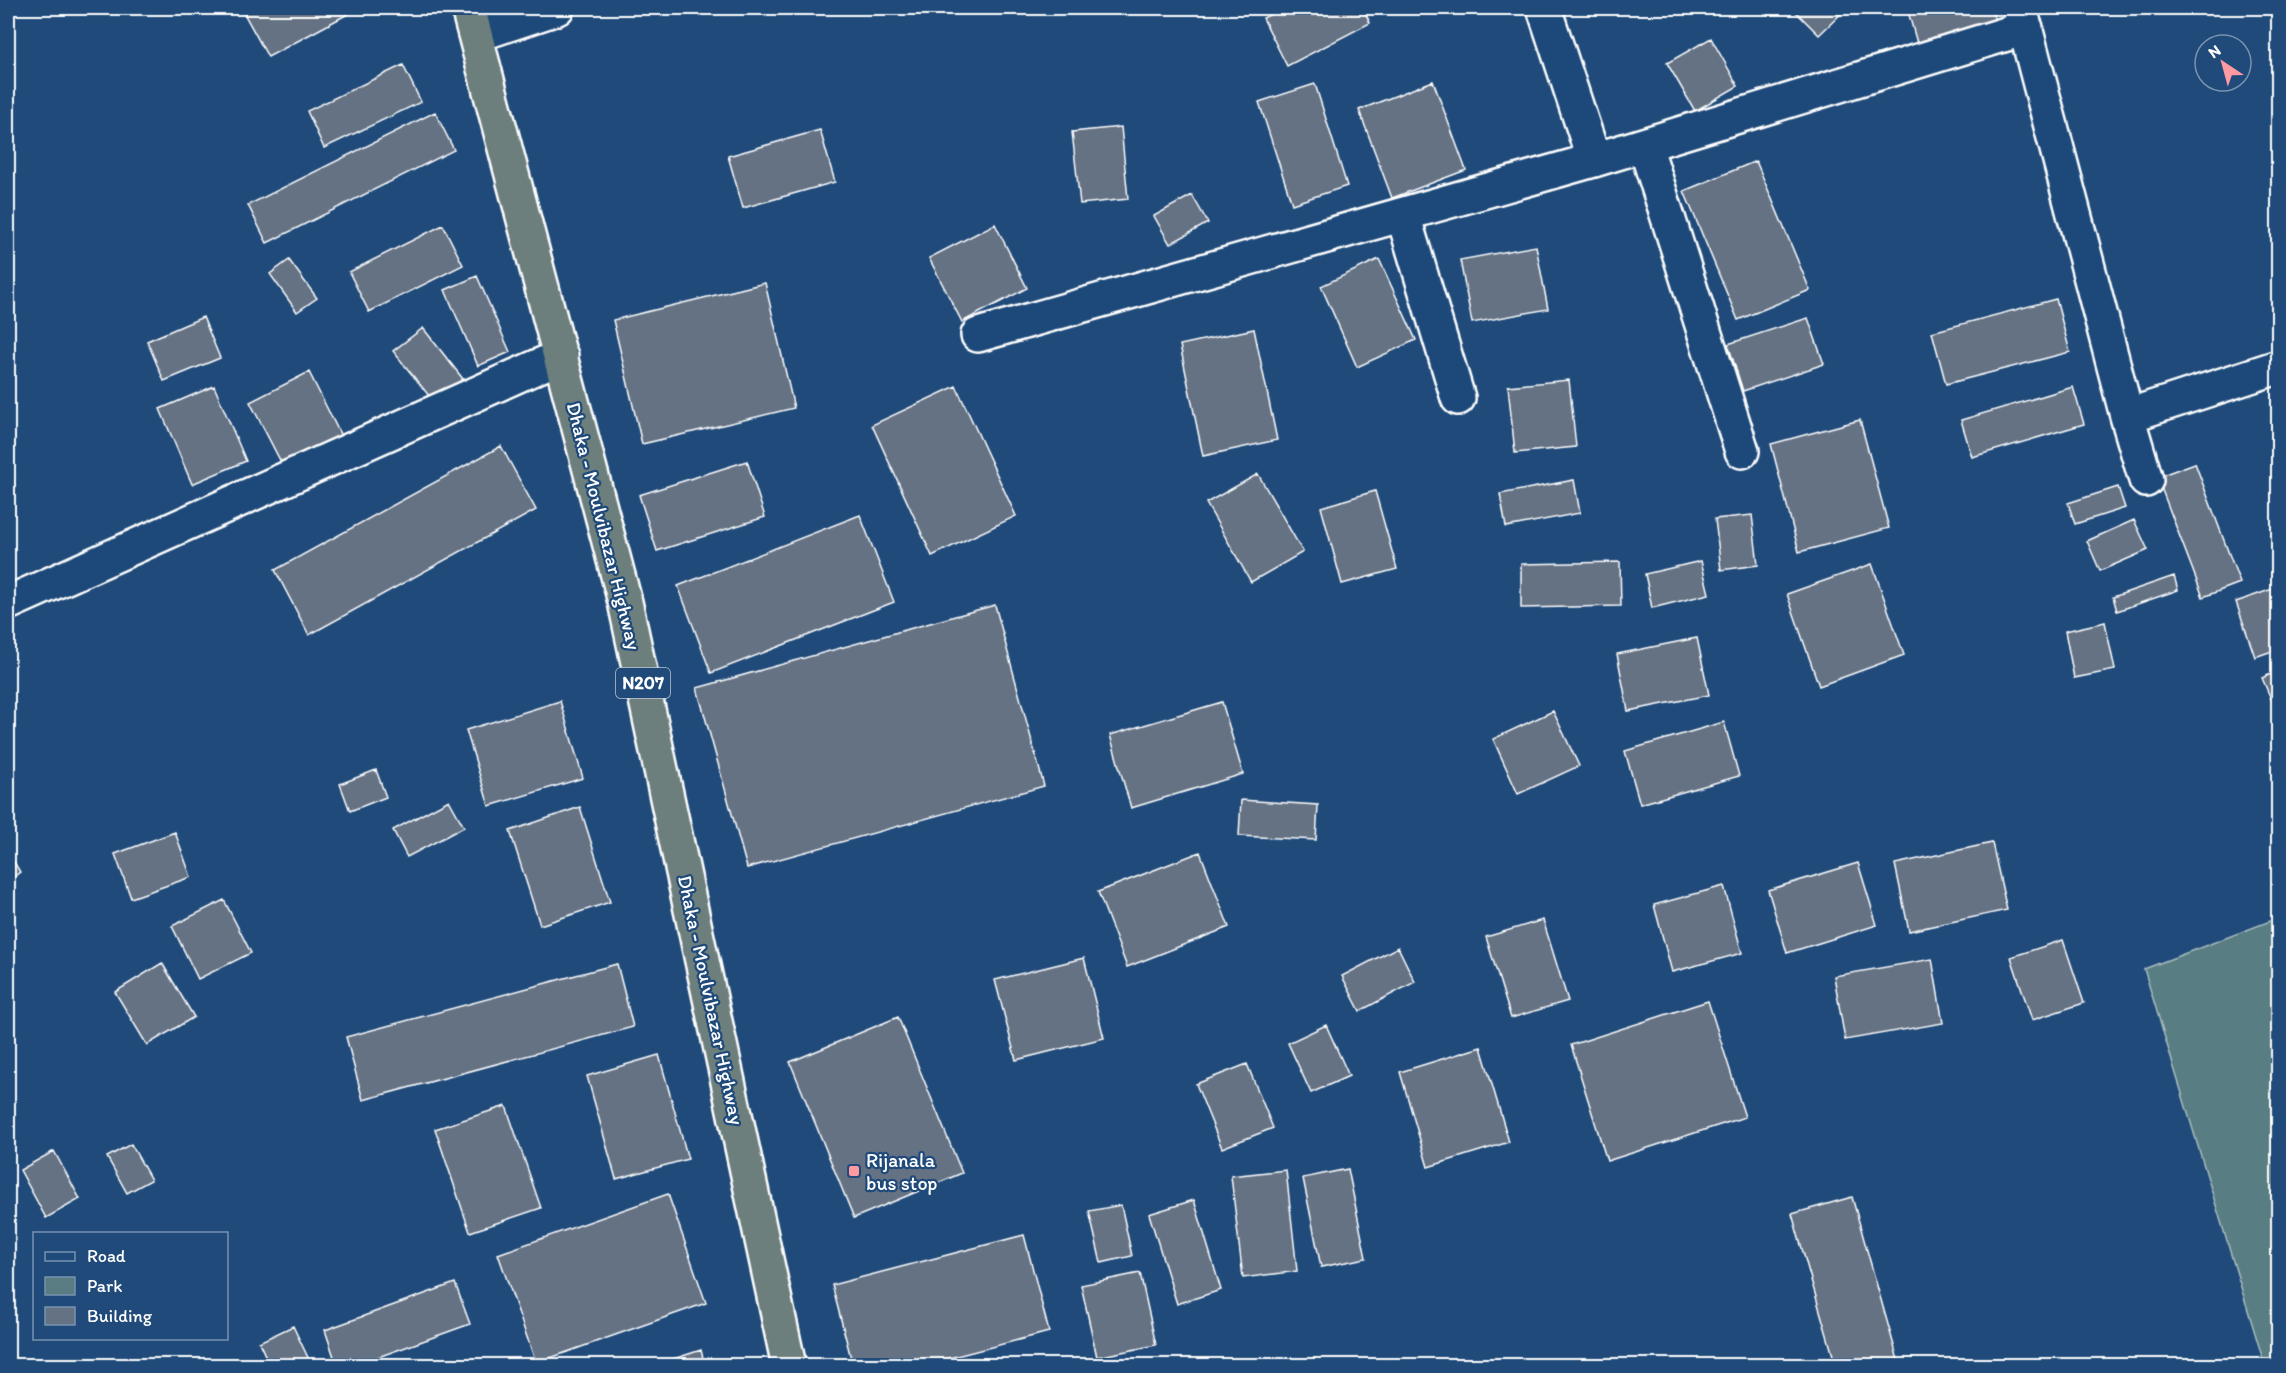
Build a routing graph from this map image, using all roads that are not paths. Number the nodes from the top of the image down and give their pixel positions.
1 (557, 8) edge
2 (1544, 8) edge
3 (2023, 18) edge
4 (472, 21) edge
5 (1645, 145) junction
6 (1594, 160) junction
7 (1403, 215) junction
8 (978, 335) dead end
9 (561, 356) junction
10 (2278, 367) edge
11 (1458, 398) dead end
12 (2127, 416) junction
13 (1742, 451) dead end
14 (2146, 480) dead end
15 (8, 603) edge
16 (789, 1365) edge

1 - 4 street
2 - 6 street
3 - 5 street
3 - 12 street
4 - 9 highway, Dhaka - Moulvibazar Highway / N207
5 - 6 street
5 - 13 street
6 - 7 street
7 - 8 street
7 - 11 street
9 - 15 street
9 - 16 highway, Dhaka - Moulvibazar Highway / N207
10 - 12 street
12 - 14 street

